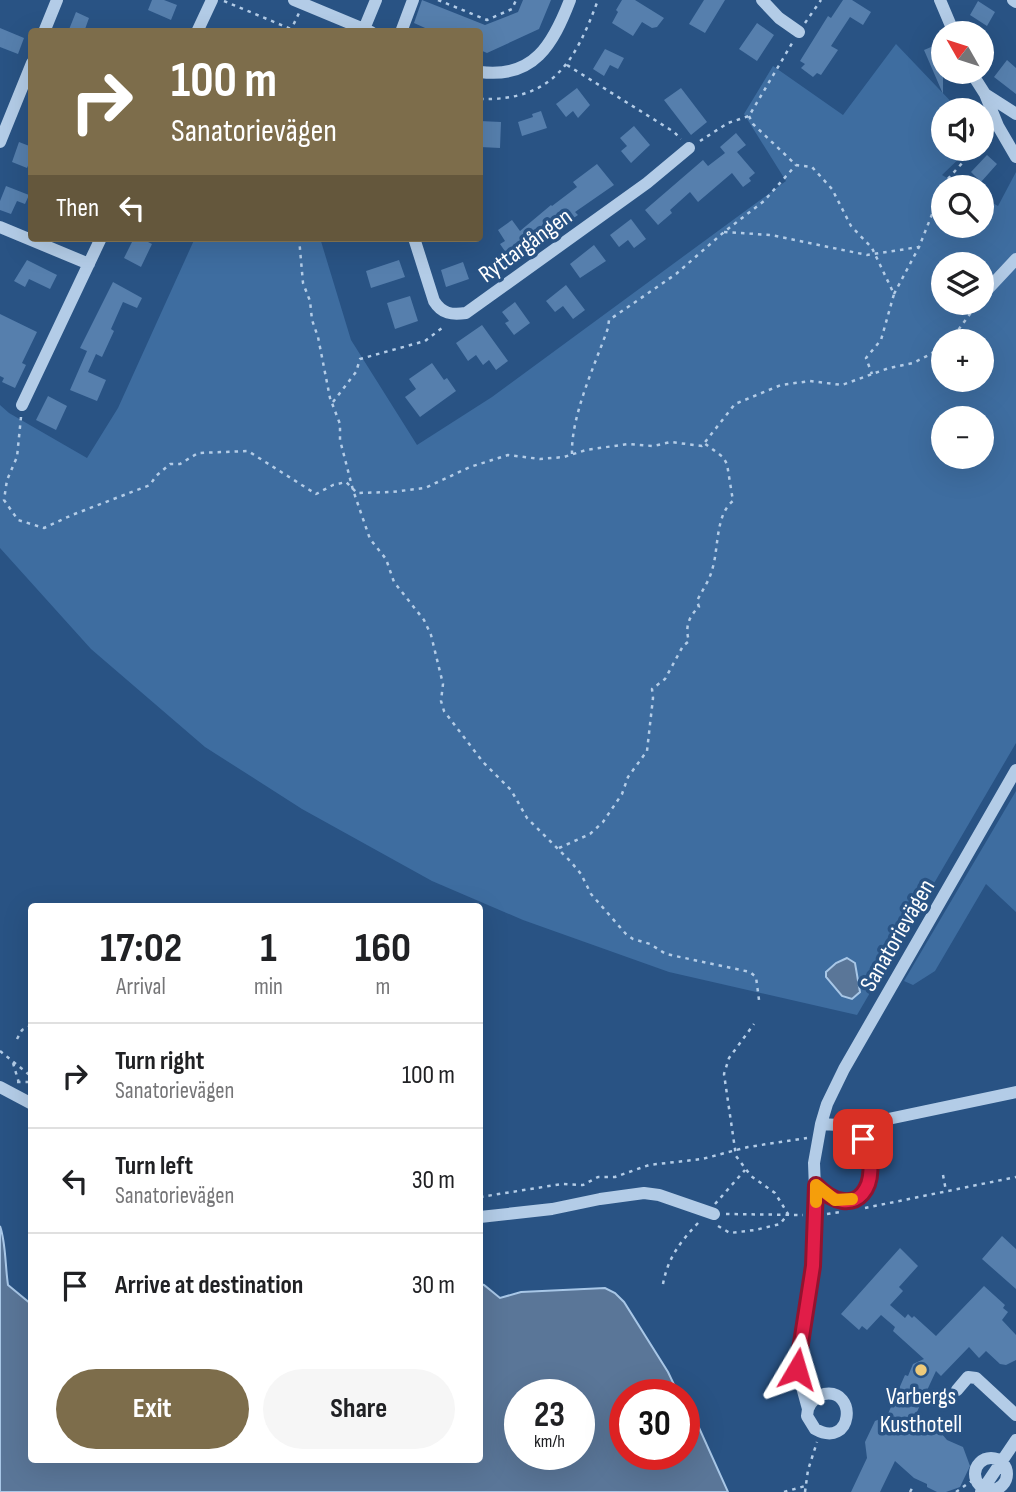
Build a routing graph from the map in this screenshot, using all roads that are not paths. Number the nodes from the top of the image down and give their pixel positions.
1 (57, 0) edge
2 (212, 0) edge
3 (376, 0) edge
4 (413, 0) edge
5 (570, 0) edge
6 (762, 0) edge
7 (940, 0) edge
8 (298, 2) edge
9 (949, 21) edge
10 (46, 28) edge
11 (199, 28) edge
12 (363, 28) edge
13 (369, 28) edge
14 (402, 28) edge
15 (799, 32) road end
16 (483, 72) edge
17 (28, 73) edge
18 (979, 84) edge
19 (985, 94) junction
20 (1016, 114) edge
21 (0, 142) edge
22 (689, 148) road end
23 (1016, 158) edge
24 (0, 227) edge
25 (28, 239) edge
26 (36, 242) edge
27 (99, 242) edge
28 (415, 242) edge
29 (1016, 259) edge
30 (89, 264) junction
31 (994, 283) edge
32 (22, 405) road end
33 (1016, 770) edge
34 (0, 1087) edge
35 (1016, 1092) edge
36 (28, 1102) edge
37 (855, 1126) junction
38 (819, 1131) junction
39 (816, 1185) junction
40 (711, 1213) road end
41 (483, 1217) edge
42 (957, 1390) dead end
43 (808, 1409) junction
44 (1016, 1415) edge
45 (1016, 1440) edge
46 (980, 1486) edge

1 - 10 street
2 - 11 street
3 - 13 street
4 - 14 street
5 - 16 street
6 - 15 street
7 - 9 street
8 - 12 street
17 - 21 street
18 - 19 street
19 - 20 street
19 - 23 street
22 - 28 street, Ryttargången
24 - 25 street
26 - 30 street
27 - 30 street
29 - 31 street
30 - 32 street
33 - 38 street, Sanatorievägen
34 - 36 street
35 - 37 street
37 - 38 street
37 - 39 street
38 - 39 street, Sanatorievägen
39 - 43 street, Sanatorievägen
40 - 41 street
42 - 44 street
43 - 43 street
45 - 46 street

